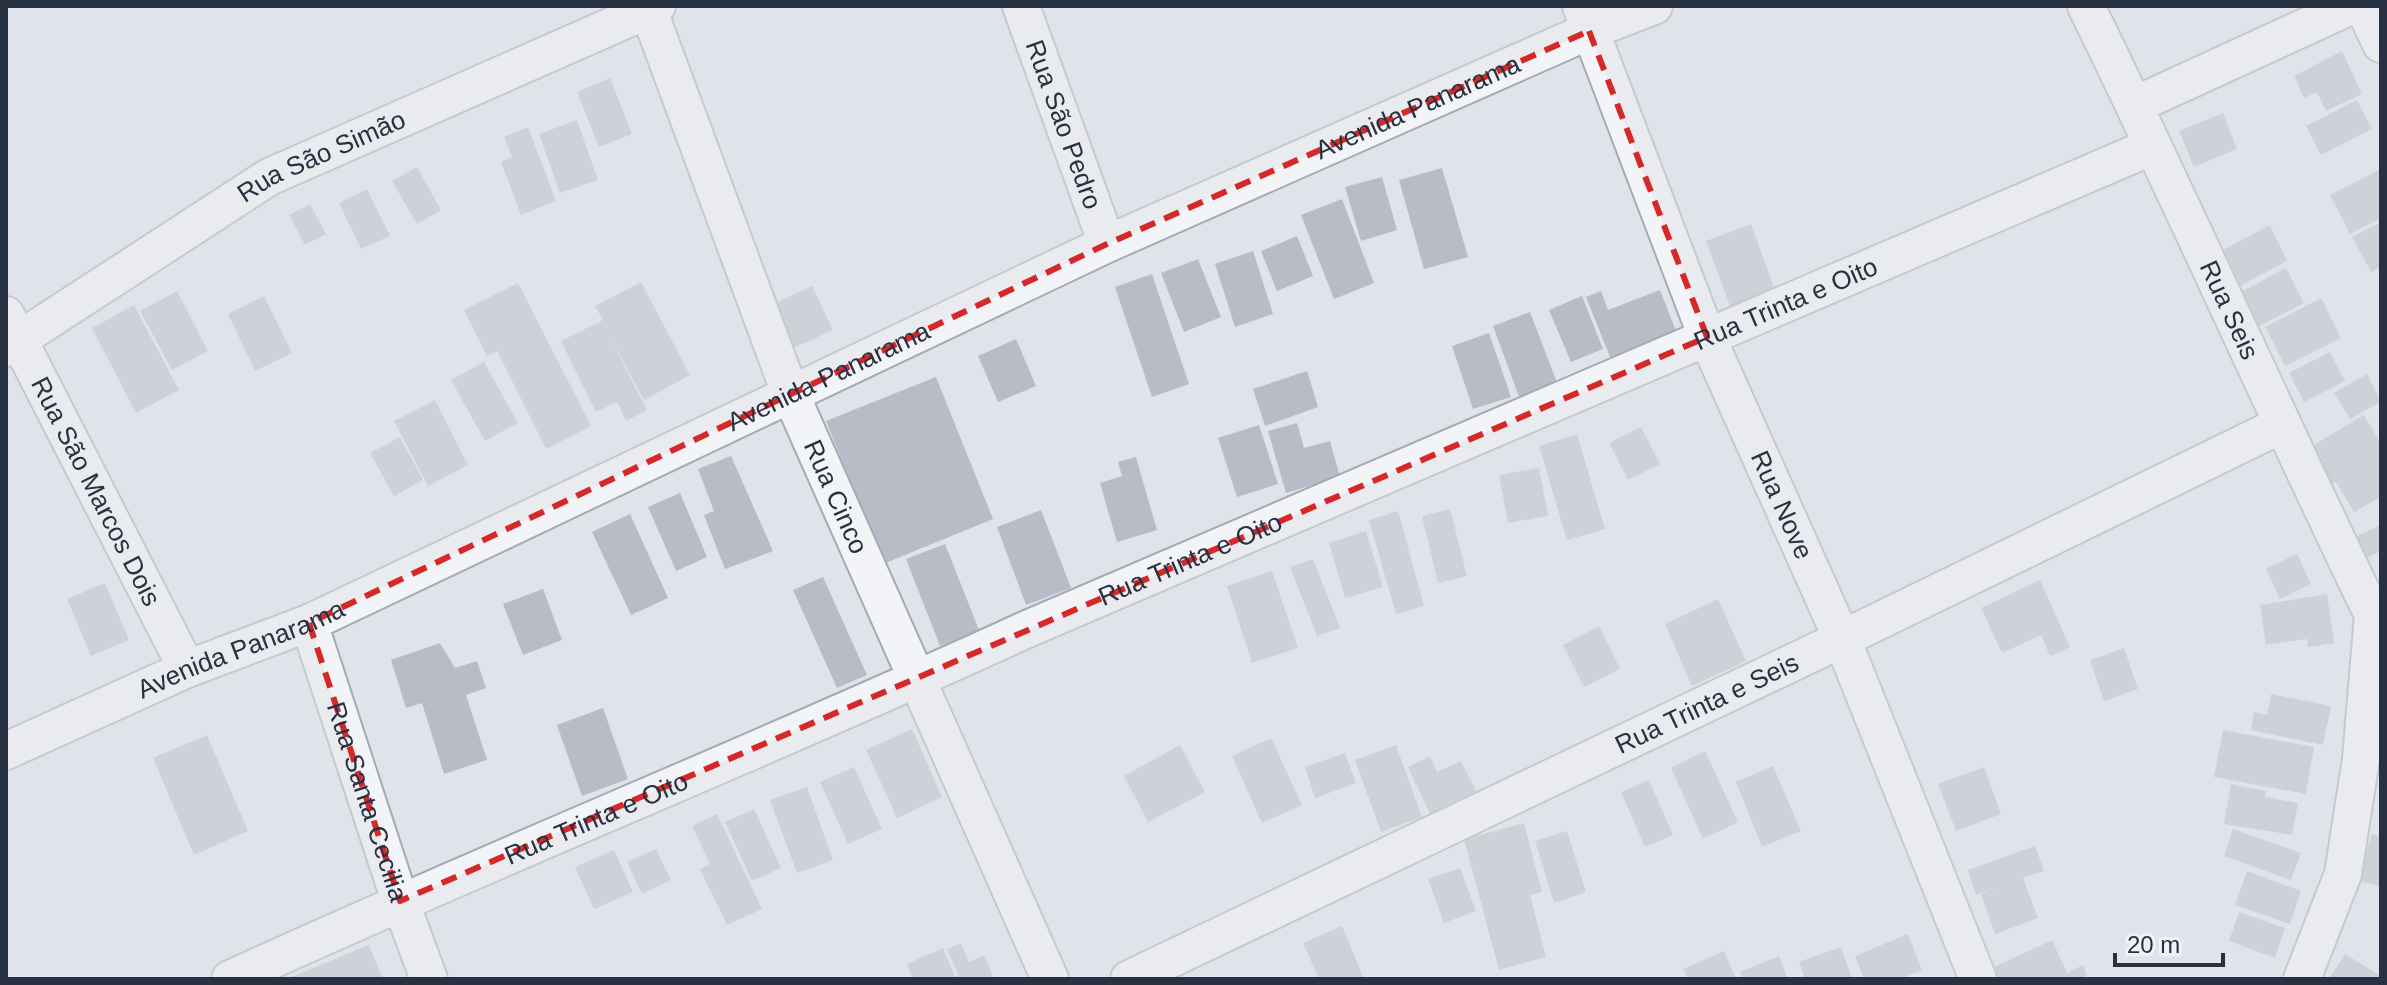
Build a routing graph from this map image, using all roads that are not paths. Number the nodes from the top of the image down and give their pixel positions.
1 (1021, 6) edge
2 (1654, 6) edge
3 (2086, 6) edge
4 (2351, 6) edge
5 (2363, 6) edge
6 (651, 7) edge
7 (1585, 19) edge
8 (2381, 44) edge
9 (2135, 105) junction
10 (2153, 146) junction
11 (1107, 244) junction
12 (11, 334) edge
13 (1707, 337) junction
14 (790, 393) junction
15 (2281, 425) junction
16 (2377, 620) edge
17 (309, 623) junction
18 (1842, 639) junction
19 (187, 669) junction
20 (916, 680) junction
21 (6, 751) edge
22 (400, 901) junction
23 (1975, 978) edge
24 (230, 979) edge
25 (429, 979) edge
26 (1050, 979) edge
27 (1129, 979) edge
28 (2302, 979) edge

1 - 11 street, Rua São Pedro
2 - 7 street, Avenida Panarama
3 - 9 street, Rua Seis
4 - 9 street
5 - 8 street
6 - 12 street, Rua São Simão
6 - 14 street, Rua Cinco
7 - 11 street, Avenida Panarama
7 - 13 street, Rua Nove
9 - 10 street, Rua Seis
10 - 13 street, Rua Trinta e Oito
10 - 15 street, Rua Seis
11 - 14 street, Avenida Panarama
12 - 19 street, Rua São Marcos Dois
13 - 18 street, Rua Nove
13 - 20 street, Rua Trinta e Oito
14 - 17 street, Avenida Panarama
14 - 20 street, Rua Cinco
15 - 16 street, Rua Seis
15 - 18 street, Rua Trinta e Seis
16 - 28 street, Rua Seis
17 - 19 street, Avenida Panarama
17 - 22 street, Rua Santa Cecilia
18 - 23 street, Rua Nove
18 - 27 street, Rua Trinta e Seis
19 - 21 street, Avenida Panarama
20 - 22 street, Rua Trinta e Oito
20 - 26 street, Rua Cinco
22 - 24 street, Rua Trinta e Oito
22 - 25 street, Rua Santa Cecilia

